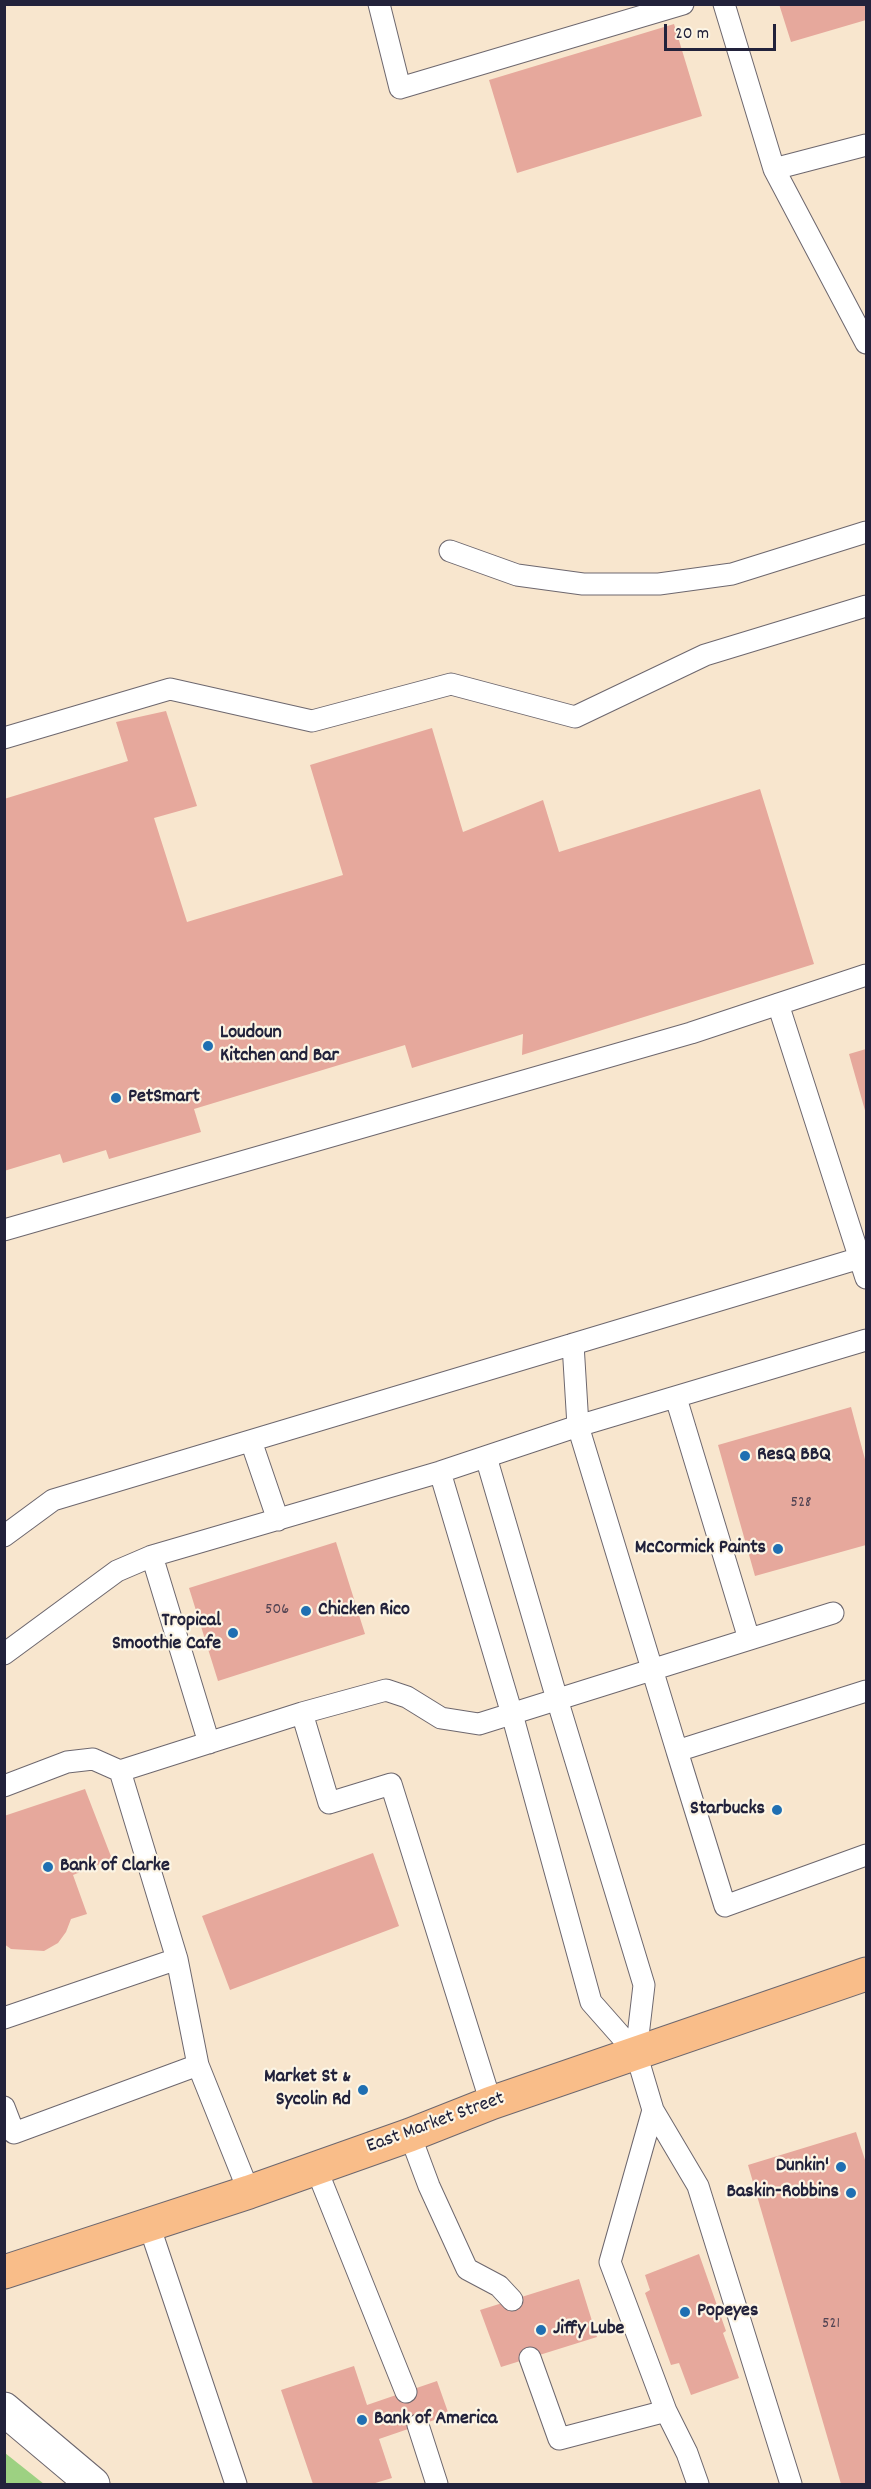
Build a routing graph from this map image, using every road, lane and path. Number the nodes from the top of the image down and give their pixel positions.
1 (379, 4) edge
2 (683, 4) edge
3 (724, 4) edge
4 (867, 145) edge
5 (774, 168) junction
6 (867, 343) edge
7 (867, 532) edge
8 (450, 551) dead end
9 (867, 606) edge
10 (4, 738) edge
11 (867, 975) edge
12 (778, 1004) junction
13 (4, 1230) edge
14 (863, 1268) edge
15 (867, 1340) edge
16 (573, 1344) junction
17 (676, 1398) junction
18 (578, 1426) junction
19 (251, 1441) junction
20 (486, 1457) junction
21 (440, 1472) junction
22 (278, 1520) junction
23 (4, 1536) edge
24 (152, 1556) junction
25 (833, 1613) dead end
26 (748, 1639) junction
27 (4, 1654) edge
28 (652, 1669) junction
29 (867, 1691) edge
30 (556, 1699) junction
31 (302, 1713) junction
32 (512, 1714) junction
33 (209, 1743) junction
34 (677, 1751) junction
35 (120, 1771) junction
36 (4, 1786) edge
37 (867, 1855) edge
38 (177, 1959) junction
39 (867, 1974) edge
40 (4, 2018) edge
41 (636, 2053) junction
42 (198, 2065) junction
43 (491, 2103) junction
44 (4, 2108) edge
45 (653, 2110) junction
46 (410, 2135) junction
47 (316, 2168) junction
48 (249, 2192) junction
49 (149, 2225) junction
50 (4, 2272) edge
51 (512, 2300) dead end
52 (530, 2358) dead end
53 (406, 2392) dead end
54 (4, 2409) edge
55 (666, 2411) junction
56 (418, 2425) dead end
57 (93, 2484) edge
58 (236, 2484) edge
59 (437, 2484) edge
60 (698, 2484) edge
61 (791, 2484) edge

1 - 2 lane
3 - 5 lane
4 - 5 lane
5 - 6 lane
7 - 8 lane
9 - 10 lane
11 - 12 lane
12 - 13 lane
12 - 14 lane
14 - 16 lane
15 - 17 lane
16 - 18 lane
16 - 19 lane
17 - 18 lane
17 - 26 lane
18 - 20 lane
18 - 28 lane
19 - 22 lane
19 - 23 lane
20 - 21 lane
20 - 30 lane
21 - 22 lane
21 - 32 lane
22 - 24 lane
24 - 27 lane
24 - 33 lane
25 - 26 lane
26 - 28 lane
28 - 30 lane
28 - 34 lane
29 - 34 lane
30 - 32 lane
30 - 41 lane
31 - 32 lane
31 - 33 lane
31 - 43 lane
32 - 41 lane
33 - 35 lane
34 - 37 lane
35 - 36 lane
35 - 38 lane
38 - 40 lane
38 - 42 lane
39 - 41 main road, East Market Street
41 - 43 main road, East Market Street
41 - 45 lane
42 - 44 lane
42 - 48 lane
43 - 46 main road, East Market Street
45 - 55 lane
45 - 61 lane
46 - 47 main road, East Market Street
46 - 51 lane
47 - 48 main road, East Market Street
47 - 53 lane
48 - 49 main road, East Market Street
49 - 50 main road, East Market Street
49 - 58 lane
52 - 55 lane
54 - 57 street
55 - 60 lane
56 - 59 lane

